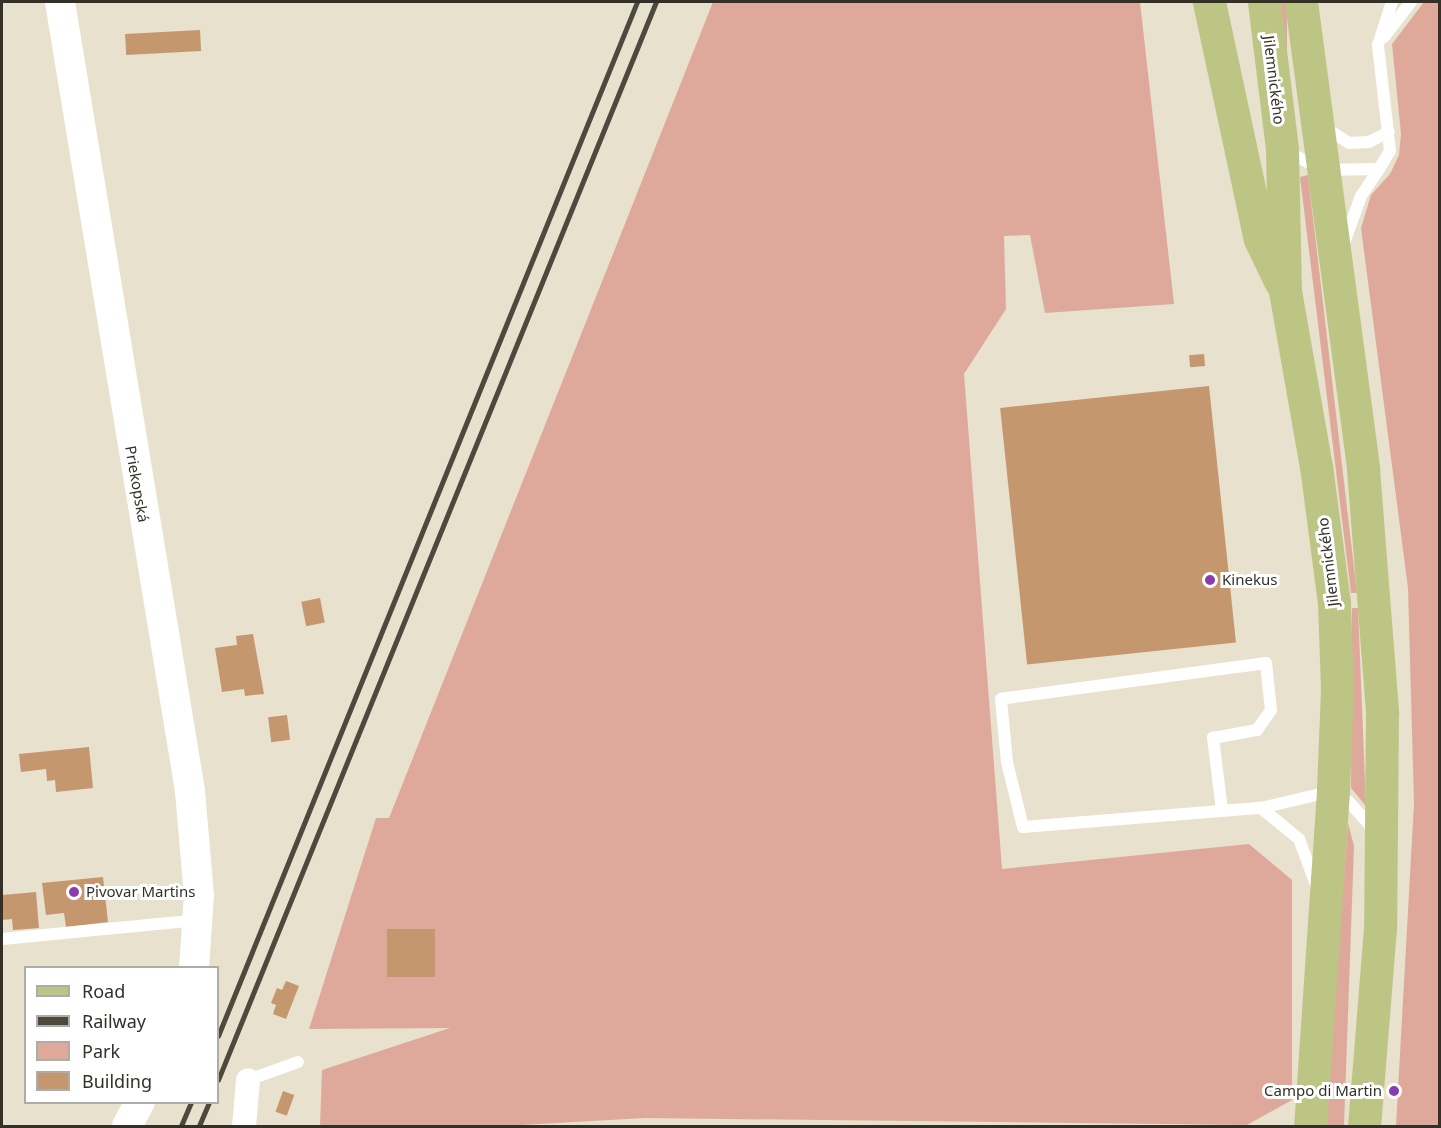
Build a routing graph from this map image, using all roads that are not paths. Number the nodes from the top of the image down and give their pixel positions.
1 (60, 2) edge
2 (1209, 2) edge
3 (1264, 2) edge
4 (1301, 2) edge
5 (1392, 2) edge
6 (1411, 2) edge
7 (1378, 45) junction
8 (1318, 124) junction
9 (1389, 132) junction
10 (1282, 149) junction
11 (1379, 169) junction
12 (1323, 170) junction
13 (1336, 267) junction
14 (1285, 291) junction
15 (1333, 791) junction
16 (1261, 808) junction
17 (1222, 810) junction
18 (1382, 838) junction
19 (1326, 913) junction
20 (199, 920) junction
21 (2, 939) edge
22 (194, 966) edge
23 (298, 1062) dead end
24 (248, 1080) joint
25 (139, 1104) edge
26 (127, 1126) edge
27 (244, 1126) edge
28 (1310, 1126) edge
29 (1364, 1126) edge

1 - 20 street, Priekopská
2 - 14 main road
3 - 10 main road, Jilemnického
4 - 8 main road
5 - 7 lane
6 - 7 lane
7 - 9 lane
8 - 9 lane
8 - 12 main road
9 - 11 lane
10 - 12 lane
10 - 14 main road, Jilemnického
11 - 12 lane
11 - 13 lane
12 - 13 main road
13 - 18 main road
14 - 15 main road, Jilemnického
15 - 16 lane
15 - 18 lane
15 - 19 main road, Jilemnického
16 - 17 lane
16 - 19 lane
17 - 17 lane
18 - 29 main road
19 - 28 main road, Jilemnického
20 - 21 lane
20 - 22 street, Priekopská
23 - 24 lane
24 - 27 street
25 - 26 street

